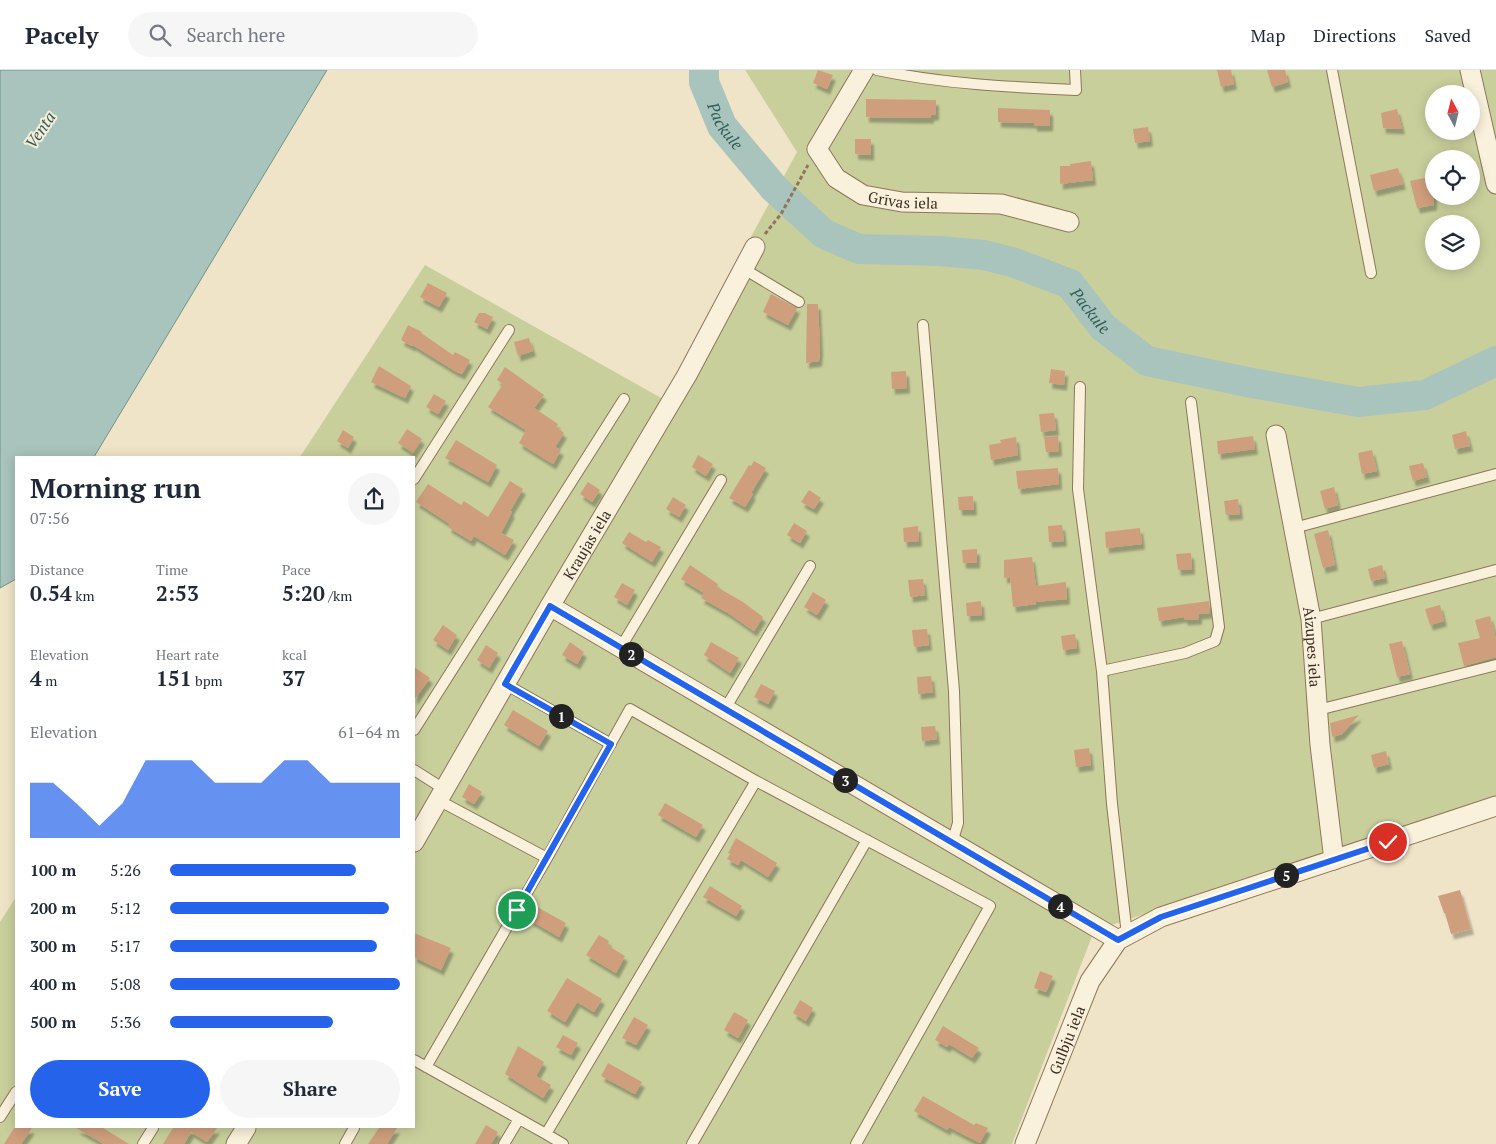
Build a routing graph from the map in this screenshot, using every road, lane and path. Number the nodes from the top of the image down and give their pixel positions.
1 (864, 70) edge
2 (877, 70) edge
3 (1075, 70) edge
4 (1332, 70) edge
5 (1470, 70) edge
6 (803, 173) dead end
7 (1496, 184) edge
8 (1068, 222) dead end
9 (755, 247) joint
10 (744, 269) junction
11 (1371, 273) dead end
12 (799, 302) dead end
13 (923, 325) dead end
14 (509, 330) dead end
15 (1080, 387) dead end
16 (624, 399) dead end
17 (1191, 402) dead end
18 (1276, 435) dead end
19 (1496, 474) edge
20 (415, 477) edge
21 (721, 480) dead end
22 (1294, 528) junction
23 (810, 566) dead end
24 (1496, 570) edge
25 (550, 606) junction
26 (1311, 618) junction
27 (620, 647) junction
28 (1496, 665) edge
29 (1102, 671) junction
30 (505, 684) junction
31 (725, 709) junction
32 (1318, 710) junction
33 (415, 728) edge
34 (611, 744) junction
35 (415, 771) edge
36 (756, 781) junction
37 (441, 795) junction
38 (1496, 806) edge
39 (415, 840) edge
40 (868, 840) junction
41 (952, 843) junction
42 (547, 858) junction
43 (1334, 860) junction
44 (1122, 938) junction
45 (415, 1061) edge
46 (426, 1067) junction
47 (15, 1094) edge
48 (0, 1116) edge
49 (519, 1119) junction
50 (153, 1128) edge
51 (246, 1128) edge
52 (354, 1128) edge
53 (546, 1134) junction
54 (143, 1144) edge
55 (236, 1144) edge
56 (345, 1144) edge
57 (504, 1144) edge
58 (563, 1144) edge
59 (692, 1144) edge
60 (856, 1144) edge
61 (1025, 1144) edge

1 - 8 street, Grīvas iela
2 - 3 lane
4 - 11 lane
5 - 7 street
6 - 9 path
9 - 10 street, Kraujas iela
10 - 12 lane
10 - 25 street, Kraujas iela
13 - 41 lane
14 - 20 lane
15 - 29 lane
16 - 33 lane
17 - 29 lane
18 - 22 street, Aizupes iela
19 - 22 lane
21 - 27 lane
22 - 26 street, Aizupes iela
23 - 31 lane
24 - 26 lane
25 - 27 street
25 - 30 street, Kraujas iela
26 - 32 street, Aizupes iela
27 - 31 street
28 - 32 lane
29 - 44 lane
30 - 34 lane
30 - 37 street, Kraujas iela
31 - 41 street
32 - 43 street, Aizupes iela
34 - 36 lane
34 - 42 lane
35 - 37 lane
36 - 40 lane
36 - 53 lane
37 - 39 street, Kraujas iela
37 - 42 lane
38 - 43 street
40 - 59 lane
40 - 60 lane
41 - 44 street
42 - 46 lane
43 - 44 street
44 - 61 street, Gulbju iela
45 - 46 lane
46 - 49 lane
47 - 48 lane
49 - 53 lane
49 - 57 lane
50 - 54 lane
51 - 55 street
52 - 56 lane
53 - 58 lane

